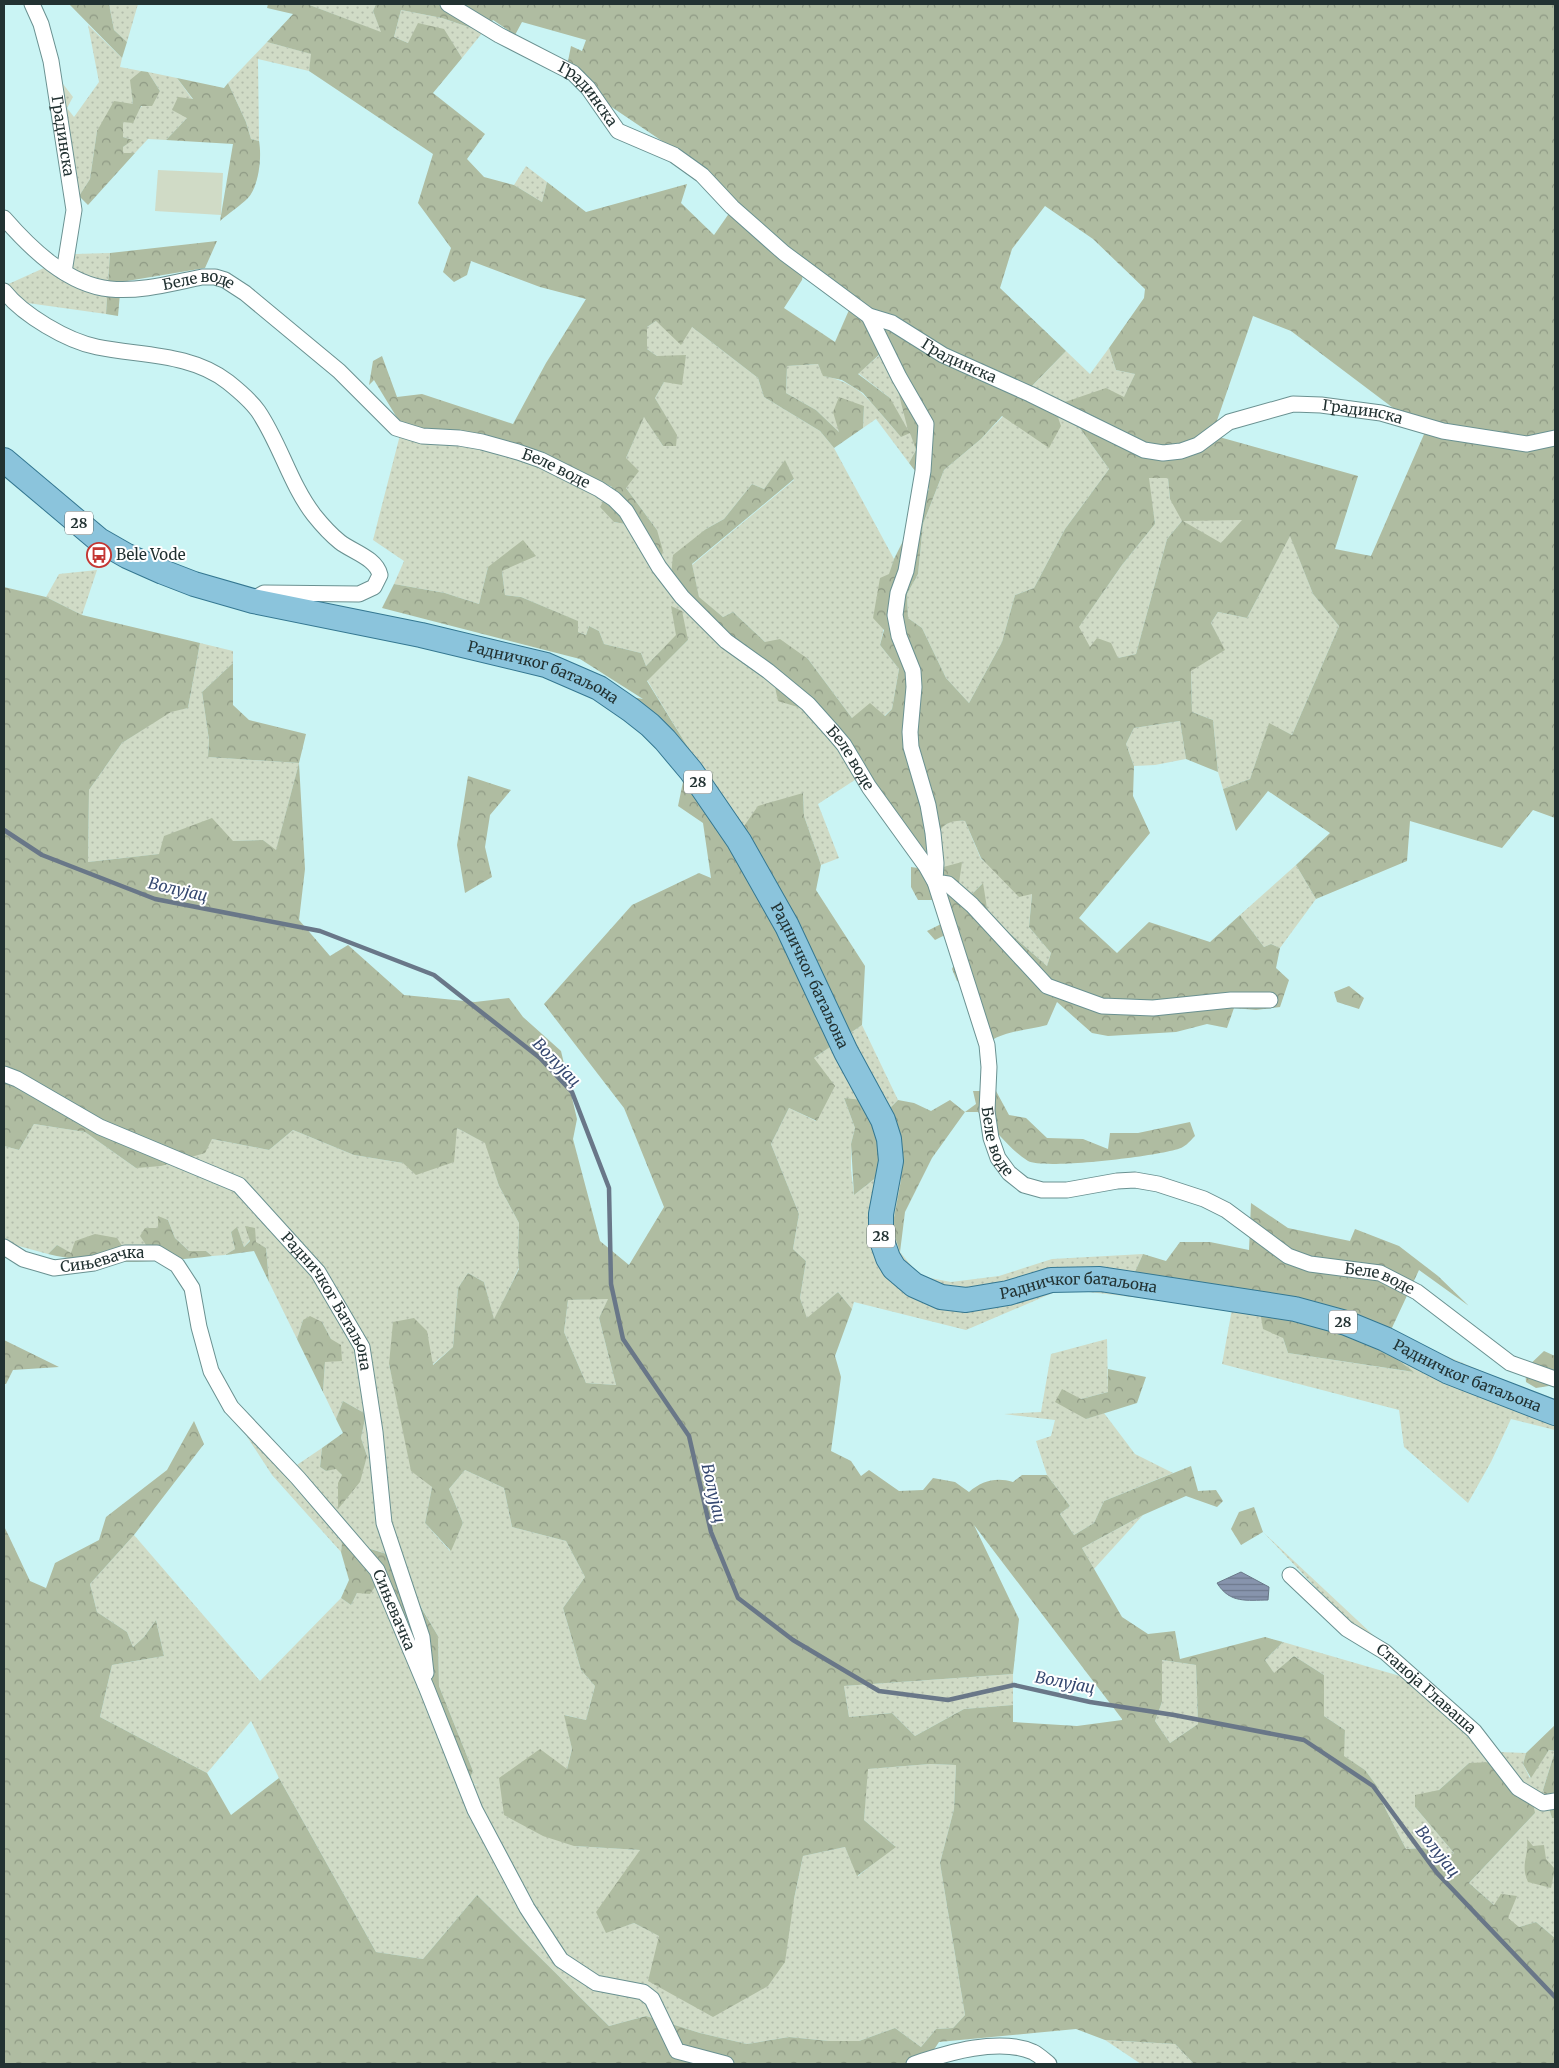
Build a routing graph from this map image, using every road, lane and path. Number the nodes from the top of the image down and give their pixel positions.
1 (32, 4) edge
2 (448, 4) edge
3 (4, 218) edge
4 (64, 272) junction
5 (4, 291) edge
6 (869, 316) junction
7 (1555, 438) edge
8 (4, 460) edge
9 (253, 601) junction
10 (935, 882) junction
11 (1270, 1000) dead end
12 (4, 1074) edge
13 (4, 1247) edge
14 (1555, 1379) edge
15 (1555, 1413) edge
16 (1290, 1575) dead end
17 (427, 1689) junction
18 (1555, 1801) edge
19 (726, 2064) edge
20 (914, 2064) edge
21 (1048, 2064) edge

1 - 4 street, Градинска
2 - 6 street, Градинска
3 - 4 street, Беле воде
4 - 10 street, Беле воде
5 - 9 street
6 - 7 street, Градинска
6 - 10 street
8 - 9 main road, Радничког батаљона / 28
9 - 15 main road, Радничког батаљона / 28
10 - 11 street
10 - 14 street, Беле воде
12 - 17 street, Радничког Батаљона
13 - 17 street, Сињевачка
16 - 18 street, Станоја Главаша
17 - 19 street, Сињевачка
20 - 21 street

